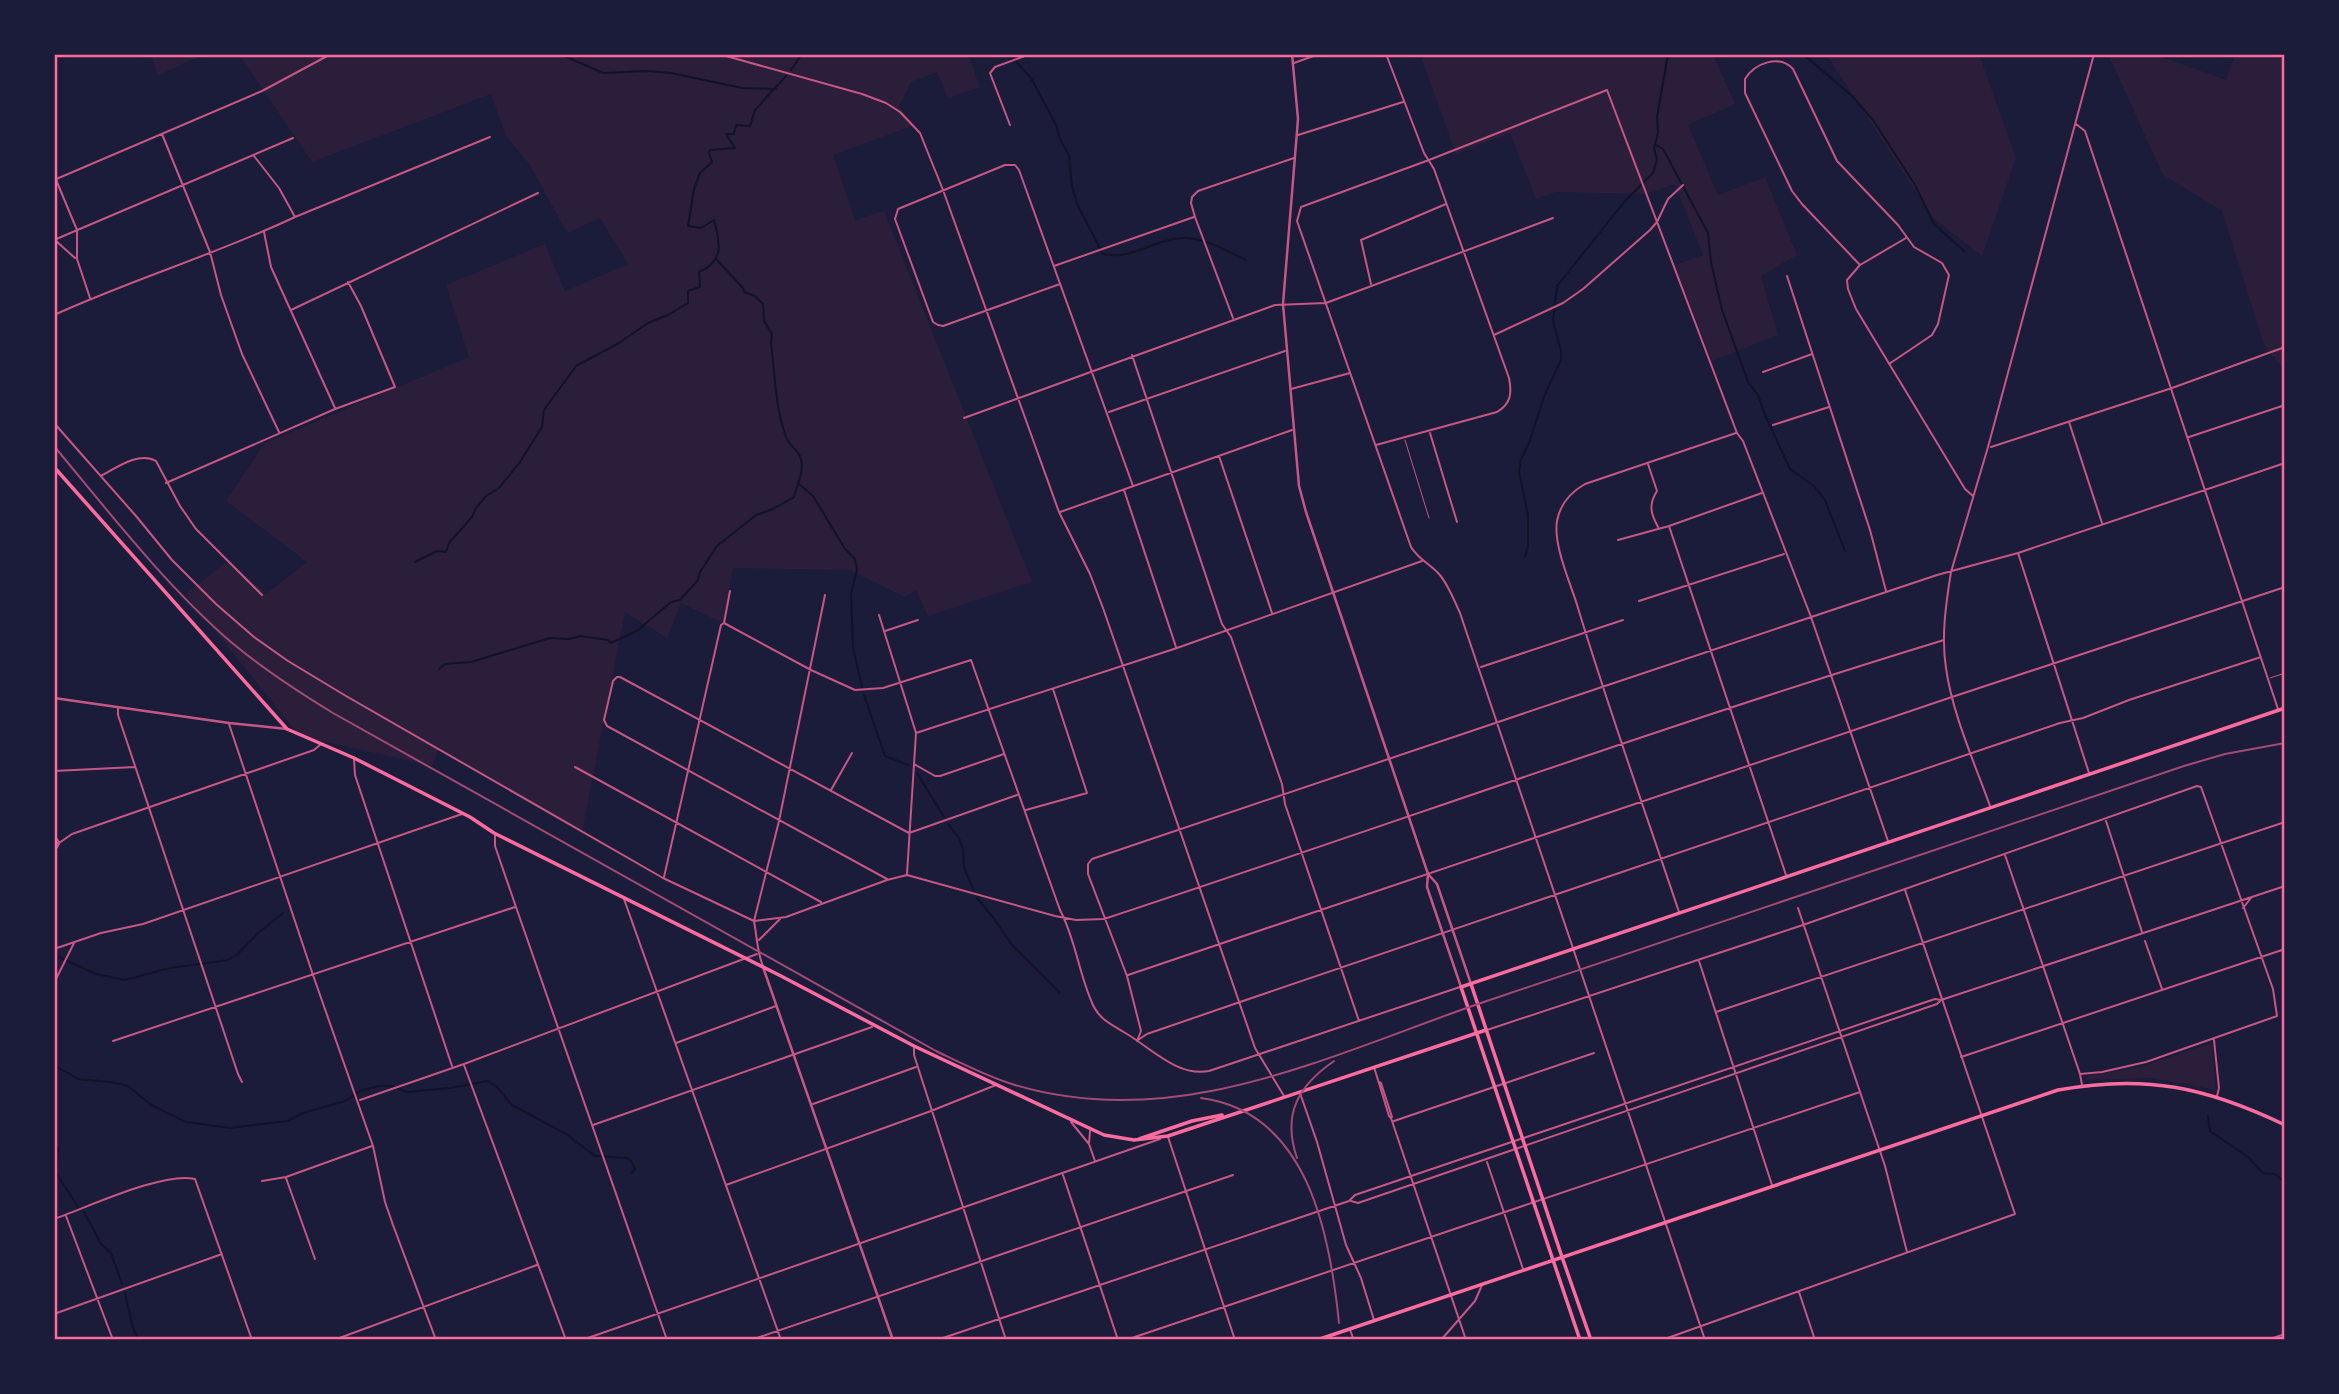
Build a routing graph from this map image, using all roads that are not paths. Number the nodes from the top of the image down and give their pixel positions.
1 (331, 54) edge
2 (719, 54) edge
3 (1030, 54) edge
4 (1292, 54) edge
5 (1319, 54) edge
6 (1386, 54) edge
7 (2094, 54) edge
8 (1293, 63) junction
9 (1404, 102) junction
10 (2075, 124) junction
11 (1010, 125) dead end
12 (162, 134) junction
13 (1297, 135) junction
14 (490, 137) dead end
15 (293, 138) dead end
16 (253, 155) junction
17 (1294, 158) junction
18 (1429, 160) junction
19 (54, 176) edge
20 (55, 180) edge
21 (183, 184) junction
22 (1684, 185) dead end
23 (943, 190) junction
24 (538, 193) dead end
25 (1447, 203) junction
26 (295, 216) junction
27 (1195, 217) junction
28 (1553, 218) dead end
29 (1657, 222) junction
30 (77, 230) junction
31 (264, 232) junction
32 (1906, 238) junction
33 (55, 240) edge
34 (1463, 251) junction
35 (210, 252) junction
36 (77, 259) junction
37 (1860, 265) junction
38 (1054, 266) junction
39 (1787, 276) dead end
40 (348, 282) junction
41 (1060, 284) junction
42 (1371, 286) junction
43 (90, 299) junction
44 (1326, 303) junction
45 (1283, 304) junction
46 (291, 310) junction
47 (987, 310) junction
48 (54, 315) edge
49 (1234, 319) junction
50 (1494, 335) junction
51 (2285, 347) edge
52 (1286, 351) junction
53 (1813, 354) junction
54 (1132, 355) junction
55 (1889, 364) junction
56 (1091, 370) junction
57 (1763, 372) dead end
58 (1351, 373) junction
59 (2172, 388) junction
60 (1290, 389) junction
61 (1018, 398) junction
62 (1147, 400) junction
63 (2285, 405) edge
64 (1830, 407) junction
65 (335, 409) junction
66 (1107, 413) junction
67 (964, 418) dead end
68 (2069, 421) junction
69 (54, 423) edge
70 (1773, 425) dead end
71 (1294, 429) junction
72 (1429, 431) junction
73 (279, 433) junction
74 (1737, 433) junction
75 (1404, 438) junction
76 (2188, 438) junction
77 (1376, 445) junction
78 (1989, 447) junction
79 (1219, 456) junction
80 (1648, 463) junction
81 (2285, 463) edge
82 (54, 467) edge
83 (1171, 472) junction
84 (100, 477) junction
85 (166, 483) junction
86 (1133, 486) junction
87 (1977, 487) junction
88 (1124, 489) junction
89 (1965, 489) junction
90 (2206, 490) junction
91 (1763, 493) junction
92 (1974, 497) junction
93 (1059, 512) junction
94 (1429, 518) dead end
95 (1457, 522) dead end
96 (2102, 524) junction
97 (1669, 526) junction
98 (1659, 528) junction
99 (1618, 540) dead end
100 (2018, 552) junction
101 (1786, 553) junction
102 (1422, 561) junction
103 (1951, 572) junction
104 (1688, 585) junction
105 (2285, 587) edge
106 (730, 591) dead end
107 (1886, 592) junction
108 (1333, 593) junction
109 (262, 595) dead end
110 (825, 595) dead end
111 (1639, 601) dead end
112 (2243, 601) junction
113 (1273, 614) junction
114 (879, 615) dead end
115 (1811, 617) junction
116 (918, 620) dead end
117 (1623, 620) dead end
118 (724, 623) junction
119 (1226, 630) junction
120 (884, 631) junction
121 (1585, 632) junction
122 (1944, 640) junction
123 (1177, 648) junction
124 (1711, 651) junction
125 (2261, 657) junction
126 (2054, 664) junction
127 (1124, 666) junction
128 (1479, 668) junction
129 (810, 670) junction
130 (2285, 673) edge
131 (1832, 674) junction
132 (2268, 678) junction
133 (900, 682) junction
134 (1602, 687) junction
135 (1053, 688) junction
136 (1952, 697) junction
137 (54, 698) edge
138 (118, 708) junction
139 (1731, 708) junction
140 (2285, 708) edge
141 (989, 709) junction
142 (2278, 710) junction
143 (2073, 720) junction
144 (700, 721) junction
145 (1498, 722) junction
146 (229, 723) junction
147 (287, 729) junction
148 (1852, 731) junction
149 (916, 733) junction
150 (322, 743) junction
151 (1622, 744) junction
152 (852, 753) dead end
153 (1004, 754) junction
154 (1972, 754) junction
155 (354, 758) junction
156 (1389, 758) junction
157 (914, 764) junction
158 (1750, 765) junction
159 (136, 767) junction
160 (575, 767) dead end
161 (790, 768) junction
162 (54, 771) edge
163 (688, 772) junction
164 (245, 774) junction
165 (2090, 774) junction
166 (1517, 780) junction
167 (1870, 788) junction
168 (830, 791) junction
169 (1018, 794) junction
170 (1283, 794) junction
171 (1642, 802) junction
172 (149, 807) junction
173 (1990, 807) junction
174 (1024, 810) junction
175 (463, 813) junction
176 (1408, 816) junction
177 (2105, 818) junction
178 (779, 821) junction
179 (677, 822) junction
180 (2285, 822) edge
181 (1769, 823) junction
182 (1181, 828) junction
183 (494, 833) junction
184 (909, 833) junction
185 (54, 835) edge
186 (1536, 838) junction
187 (1888, 841) junction
188 (2221, 842) junction
189 (54, 843) edge
190 (60, 843) junction
191 (379, 844) junction
192 (54, 852) edge
193 (1302, 852) junction
194 (2005, 854) junction
195 (1661, 860) junction
196 (768, 872) junction
197 (1428, 874) junction
198 (2123, 875) junction
199 (907, 876) junction
200 (1787, 876) junction
201 (280, 877) junction
202 (663, 878) junction
203 (887, 880) junction
204 (2285, 886) edge
205 (1200, 887) junction
206 (1904, 890) junction
207 (1555, 895) junction
208 (2252, 897) junction
209 (624, 898) junction
210 (2240, 901) junction
211 (822, 903) junction
212 (516, 907) junction
213 (1798, 908) dead end
214 (183, 909) junction
215 (2024, 909) junction
216 (2243, 909) junction
217 (1321, 910) junction
218 (1680, 913) junction
219 (781, 918) junction
220 (1065, 918) junction
221 (1104, 919) junction
222 (754, 921) junction
223 (1803, 925) junction
224 (1453, 930) junction
225 (2143, 933) junction
226 (1443, 934) junction
227 (758, 940) junction
228 (411, 941) junction
229 (2145, 941) dead end
230 (75, 942) junction
231 (1922, 942) junction
232 (1220, 945) junction
233 (54, 949) edge
234 (2285, 949) edge
235 (757, 954) junction
236 (2260, 957) junction
237 (747, 959) junction
238 (1698, 960) junction
239 (763, 967) junction
240 (2043, 967) junction
241 (1341, 968) junction
242 (313, 975) junction
243 (1127, 976) junction
244 (1820, 977) junction
245 (54, 983) edge
246 (1471, 984) junction
247 (1461, 987) junction
248 (2162, 990) junction
249 (656, 992) junction
250 (1941, 1000) junction
251 (1240, 1002) junction
252 (777, 1006) junction
253 (215, 1007) junction
254 (1716, 1012) junction
255 (1359, 1021) junction
256 (875, 1024) junction
257 (2062, 1024) junction
258 (558, 1029) junction
259 (1486, 1030) junction
260 (1838, 1031) junction
261 (1476, 1034) junction
262 (1841, 1038) junction
263 (2214, 1039) junction
264 (113, 1041) dead end
265 (1137, 1041) junction
266 (675, 1044) junction
267 (914, 1046) junction
268 (1594, 1053) dead end
269 (794, 1054) junction
270 (1259, 1055) junction
271 (1961, 1057) junction
272 (464, 1064) junction
273 (917, 1067) junction
274 (1732, 1067) junction
275 (453, 1068) junction
276 (1374, 1068) junction
277 (2080, 1074) junction
278 (1735, 1075) junction
279 (242, 1082) dead end
280 (1504, 1084) junction
281 (997, 1085) junction
282 (2082, 1086) junction
283 (1495, 1087) junction
284 (692, 1091) junction
285 (1300, 1092) junction
286 (1860, 1092) junction
287 (2217, 1096) junction
288 (1284, 1097) junction
289 (359, 1101) junction
290 (1625, 1103) junction
291 (812, 1105) junction
292 (931, 1111) junction
293 (1628, 1111) junction
294 (1238, 1112) junction
295 (1981, 1116) junction
296 (1068, 1118) junction
297 (1393, 1122) junction
298 (593, 1125) junction
299 (2285, 1125) edge
300 (1090, 1129) junction
301 (1753, 1129) junction
302 (1168, 1136) junction
303 (1522, 1137) junction
304 (1134, 1140) junction
305 (1513, 1140) junction
306 (1089, 1144) junction
307 (1525, 1145) junction
308 (373, 1146) junction
309 (1516, 1148) junction
310 (827, 1149) junction
311 (1880, 1151) junction
312 (1486, 1160) junction
313 (1095, 1161) junction
314 (1646, 1164) junction
315 (1062, 1173) junction
316 (1233, 1175) dead end
317 (1410, 1176) junction
318 (286, 1177) junction
319 (262, 1181) dead end
320 (1413, 1184) junction
321 (726, 1185) junction
322 (1773, 1186) junction
323 (1186, 1191) junction
324 (1544, 1199) junction
325 (1349, 1200) junction
326 (1534, 1203) junction
327 (1335, 1205) junction
328 (963, 1207) junction
329 (1503, 1213) junction
330 (66, 1215) junction
331 (54, 1219) edge
332 (1666, 1222) junction
333 (1081, 1226) junction
334 (1430, 1237) junction
335 (860, 1241) junction
336 (1205, 1248) junction
337 (1908, 1253) junction
338 (223, 1254) junction
339 (1562, 1257) junction
340 (315, 1259) dead end
341 (979, 1260) junction
342 (1553, 1260) junction
343 (1354, 1263) junction
344 (538, 1264) junction
345 (1523, 1270) junction
346 (760, 1278) junction
347 (1483, 1283) junction
348 (1100, 1284) junction
349 (1799, 1292) junction
350 (1450, 1294) junction
351 (878, 1295) junction
352 (97, 1299) junction
353 (424, 1306) junction
354 (1224, 1307) junction
355 (658, 1313) junction
356 (54, 1314) edge
357 (999, 1319) junction
358 (1459, 1320) junction
359 (1374, 1321) junction
360 (1700, 1326) junction
361 (1350, 1329) junction
362 (778, 1330) junction
363 (2285, 1334) edge
364 (1328, 1338) edge
365 (113, 1340) edge
366 (252, 1340) edge
367 (334, 1340) edge
368 (436, 1340) edge
369 (566, 1340) edge
370 (582, 1340) edge
371 (667, 1340) edge
372 (751, 1340) edge
373 (781, 1340) edge
374 (893, 1340) edge
375 (937, 1340) edge
376 (1006, 1340) edge
377 (1118, 1340) edge
378 (1126, 1340) edge
379 (1235, 1340) edge
380 (1317, 1340) edge
381 (1354, 1340) edge
382 (1441, 1340) edge
383 (1466, 1340) edge
384 (1580, 1340) edge
385 (1591, 1340) edge
386 (1662, 1340) edge
387 (1705, 1340) edge
388 (1815, 1340) edge
389 (2267, 1340) edge

1 - 12 street
2 - 23 street
3 - 11 street
4 - 8 street
5 - 8 street
6 - 9 street
7 - 10 street
8 - 13 street
9 - 13 street
9 - 18 street
10 - 59 street
10 - 78 street
12 - 20 street
12 - 21 street
13 - 17 street
14 - 26 street
15 - 16 street
16 - 21 street
16 - 26 street
17 - 27 street
17 - 45 street
18 - 25 street
18 - 29 street
18 - 44 street
19 - 20 street
20 - 30 street
21 - 30 street
21 - 35 street
22 - 29 street
23 - 38 street
23 - 47 street
23 - 47 street
24 - 40 street
25 - 34 street
25 - 42 street
26 - 31 street
27 - 38 street
27 - 49 street
28 - 34 street
29 - 50 street
29 - 74 street
30 - 33 street
30 - 36 street
31 - 35 street
31 - 46 street
32 - 37 street
32 - 37 street
32 - 55 street
33 - 36 street
34 - 42 street
34 - 50 street
35 - 43 street
35 - 73 street
36 - 43 street
37 - 55 street
38 - 41 street
39 - 53 street
40 - 46 street
40 - 65 street
41 - 47 street
41 - 56 street
42 - 44 street
43 - 48 street
44 - 45 street
44 - 58 street
45 - 49 street
45 - 52 street
46 - 65 street
47 - 61 street
49 - 54 street
50 - 72 street
51 - 59 street
52 - 60 street
52 - 62 street
53 - 57 street
53 - 64 street
54 - 56 street
54 - 62 street
55 - 89 street
56 - 61 street
56 - 66 street
58 - 60 street
58 - 77 street
59 - 68 street
59 - 76 street
60 - 71 street
61 - 67 street
61 - 93 street
62 - 66 street
62 - 83 street
63 - 76 street
64 - 70 street
64 - 107 street
65 - 73 street
66 - 86 street
68 - 78 street
68 - 96 street
69 - 84 street
71 - 79 street
71 - 108 street
72 - 75 street
72 - 95 street
73 - 85 street
74 - 80 street
74 - 91 street
75 - 77 street
75 - 94 lane
76 - 90 street
77 - 102 street
78 - 87 street
79 - 83 street
79 - 113 street
80 - 98 street
80 - 121 street
81 - 90 street
82 - 147 main road
83 - 86 street
83 - 119 street
84 - 85 street
84 - 202 street
85 - 109 street
86 - 88 street
87 - 89 street
87 - 92 street
88 - 93 street
88 - 123 street
89 - 92 street
90 - 96 street
90 - 112 street
91 - 97 street
91 - 101 street
92 - 103 street
93 - 127 street
96 - 100 street
97 - 98 street
97 - 104 street
98 - 99 street
100 - 103 street
100 - 126 street
101 - 104 street
101 - 115 street
102 - 108 street
102 - 128 street
103 - 107 street
103 - 122 street
104 - 111 street
104 - 124 street
105 - 112 street
106 - 118 street
107 - 115 street
108 - 113 street
108 - 156 street
110 - 129 street
112 - 125 street
112 - 126 street
113 - 119 street
114 - 120 street
115 - 124 street
115 - 131 street
116 - 120 street
117 - 121 street
118 - 129 street
118 - 144 street
119 - 123 street
119 - 170 street
120 - 133 street
121 - 128 street
121 - 134 street
122 - 131 street
122 - 136 street
123 - 127 street
124 - 134 street
124 - 139 street
125 - 132 street
125 - 143 street
126 - 136 street
126 - 143 street
127 - 135 street
127 - 182 street
128 - 145 street
129 - 133 street
129 - 161 street
130 - 132 lane
131 - 139 street
131 - 148 street
132 - 142 street
133 - 141 street
133 - 149 street
134 - 145 street
134 - 151 street
135 - 141 street
135 - 174 street
136 - 148 street
136 - 154 street
137 - 138 street
138 - 146 street
138 - 159 street
139 - 151 street
139 - 158 street
140 - 142 main road
141 - 149 street
141 - 153 street
142 - 165 main road
143 - 154 street
143 - 165 street
144 - 161 street
144 - 163 street
144 - 163 street
145 - 156 street
145 - 166 street
146 - 147 street
146 - 164 street
147 - 150 main road
148 - 158 street
148 - 167 street
149 - 157 street
150 - 155 main road
150 - 164 street
151 - 166 street
151 - 171 street
152 - 168 street
153 - 157 street
153 - 169 street
154 - 167 street
154 - 173 street
155 - 175 main road
155 - 191 street
156 - 170 street
156 - 176 street
157 - 184 street
158 - 171 street
158 - 181 street
159 - 162 street
159 - 172 street
160 - 179 street
161 - 168 street
161 - 178 street
163 - 178 street
163 - 179 street
164 - 172 street
164 - 201 street
165 - 173 main road
166 - 176 street
166 - 186 street
167 - 181 street
167 - 187 street
168 - 184 street
169 - 174 street
169 - 184 street
170 - 182 street
170 - 193 street
171 - 186 street
171 - 195 street
172 - 190 street
172 - 214 street
173 - 187 main road
174 - 220 street
175 - 183 main road
175 - 191 street
176 - 193 street
176 - 197 street
177 - 188 street
177 - 194 street
177 - 198 street
178 - 196 street
178 - 203 street
179 - 196 street
179 - 202 street
180 - 188 street
181 - 195 street
181 - 200 street
182 - 205 street
182 - 221 street
183 - 209 main road
183 - 212 street
184 - 199 street
185 - 190 street
186 - 197 street
186 - 207 street
187 - 200 main road
188 - 198 street
188 - 210 street
189 - 190 street
190 - 192 street
191 - 201 street
191 - 228 street
193 - 205 street
193 - 217 street
194 - 206 street
194 - 215 street
195 - 207 street
195 - 218 street
196 - 211 street
196 - 222 street
197 - 217 street
197 - 224 street
197 - 226 street
198 - 215 street
198 - 225 street
199 - 203 street
199 - 220 street
200 - 218 main road
201 - 214 street
201 - 242 street
202 - 222 street
203 - 211 street
204 - 208 street
205 - 221 street
205 - 232 street
206 - 223 street
206 - 231 street
207 - 224 street
207 - 290 street
208 - 210 street
208 - 216 street
209 - 237 main road
209 - 249 street
210 - 216 street
210 - 225 street
211 - 219 street
212 - 228 street
212 - 258 street
213 - 223 street
214 - 230 street
214 - 253 street
215 - 231 street
215 - 240 street
216 - 236 street
217 - 232 street
217 - 241 street
218 - 246 main road
219 - 222 street
219 - 227 street
220 - 221 street
220 - 265 street
221 - 243 street
222 - 227 street
223 - 238 street
223 - 244 street
224 - 226 street
224 - 246 street
225 - 240 street
226 - 241 street
226 - 247 street
227 - 235 street
228 - 242 street
228 - 275 street
229 - 248 street
230 - 233 street
230 - 245 street
231 - 244 street
231 - 250 street
232 - 243 street
232 - 251 street
234 - 236 street
235 - 237 street
235 - 239 street
236 - 248 street
236 - 263 street
237 - 239 main road
237 - 249 street
238 - 254 street
238 - 259 street
239 - 252 street
239 - 256 main road
240 - 250 street
240 - 257 street
241 - 251 street
241 - 255 street
242 - 253 street
242 - 289 street
243 - 265 street
244 - 254 street
244 - 260 street
246 - 247 main road
246 - 259 main road
247 - 255 street
247 - 261 main road
248 - 257 street
249 - 258 street
249 - 266 street
250 - 260 street
250 - 262 street
250 - 271 street
251 - 265 street
251 - 270 street
252 - 266 street
252 - 269 street
253 - 264 street
253 - 279 street
254 - 274 street
255 - 270 street
256 - 267 main road
256 - 269 street
257 - 271 street
257 - 277 street
258 - 272 street
258 - 298 street
259 - 261 main road
259 - 280 main road
260 - 262 street
260 - 274 street
261 - 276 main road
261 - 283 main road
262 - 278 street
262 - 286 street
263 - 277 street
263 - 287 street
265 - 270 street
266 - 284 street
267 - 273 street
267 - 281 main road
268 - 280 street
269 - 284 street
269 - 291 street
270 - 288 street
271 - 295 street
272 - 275 street
272 - 344 street
273 - 291 street
273 - 292 street
274 - 278 street
274 - 290 street
275 - 289 street
276 - 285 main road
276 - 297 street
277 - 282 street
278 - 293 street
278 - 301 street
280 - 283 street
280 - 303 main road
281 - 292 street
281 - 296 main road
282 - 287 main road
282 - 295 main road
283 - 297 street
283 - 305 main road
284 - 298 street
284 - 321 street
285 - 288 main road
285 - 327 street
286 - 301 street
286 - 311 street
287 - 299 main road
288 - 294 main road
289 - 308 street
290 - 293 street
290 - 303 street
291 - 310 street
292 - 310 street
292 - 328 street
293 - 307 street
293 - 314 street
294 - 302 main road
294 - 304 main road
295 - 311 main road
295 - 337 street
296 - 300 main road
296 - 306 street
297 - 317 street
298 - 355 street
300 - 304 main road
300 - 306 street
301 - 314 street
301 - 322 street
302 - 304 main road
302 - 313 street
302 - 323 street
303 - 305 street
303 - 307 main road
305 - 309 main road
305 - 317 street
306 - 313 street
307 - 309 street
307 - 324 main road
308 - 318 street
308 - 353 street
309 - 312 street
309 - 326 main road
310 - 321 street
310 - 335 street
311 - 322 main road
311 - 337 street
312 - 320 street
312 - 329 street
313 - 315 street
314 - 324 street
314 - 332 street
315 - 328 street
315 - 333 street
316 - 323 street
317 - 320 street
317 - 325 street
318 - 319 street
318 - 340 street
320 - 325 street
320 - 334 street
321 - 346 street
322 - 332 main road
323 - 333 street
323 - 336 street
324 - 326 street
324 - 339 main road
325 - 327 street
326 - 329 street
326 - 342 main road
327 - 336 street
327 - 343 street
328 - 335 street
328 - 341 street
329 - 334 street
329 - 345 street
330 - 331 street
330 - 338 street
330 - 352 street
332 - 339 main road
332 - 360 street
333 - 341 street
333 - 348 street
334 - 343 street
334 - 350 street
335 - 346 street
335 - 351 street
336 - 348 street
336 - 354 street
337 - 349 street
338 - 352 street
338 - 366 street
339 - 342 main road
339 - 385 main road
341 - 351 street
341 - 357 street
342 - 345 main road
342 - 384 main road
343 - 354 street
343 - 359 street
344 - 353 street
344 - 369 street
345 - 347 main road
346 - 355 street
346 - 362 street
347 - 350 main road
347 - 358 street
348 - 357 street
348 - 377 street
349 - 360 street
349 - 388 street
350 - 358 street
350 - 359 main road
351 - 362 street
351 - 374 street
352 - 356 street
352 - 365 street
353 - 367 street
353 - 368 street
354 - 378 street
354 - 379 street
355 - 370 street
355 - 371 street
357 - 375 street
357 - 376 street
358 - 382 street
358 - 383 street
359 - 361 main road
360 - 386 street
360 - 387 street
361 - 364 main road
361 - 381 street
362 - 372 street
362 - 373 street
363 - 389 street
364 - 380 main road

